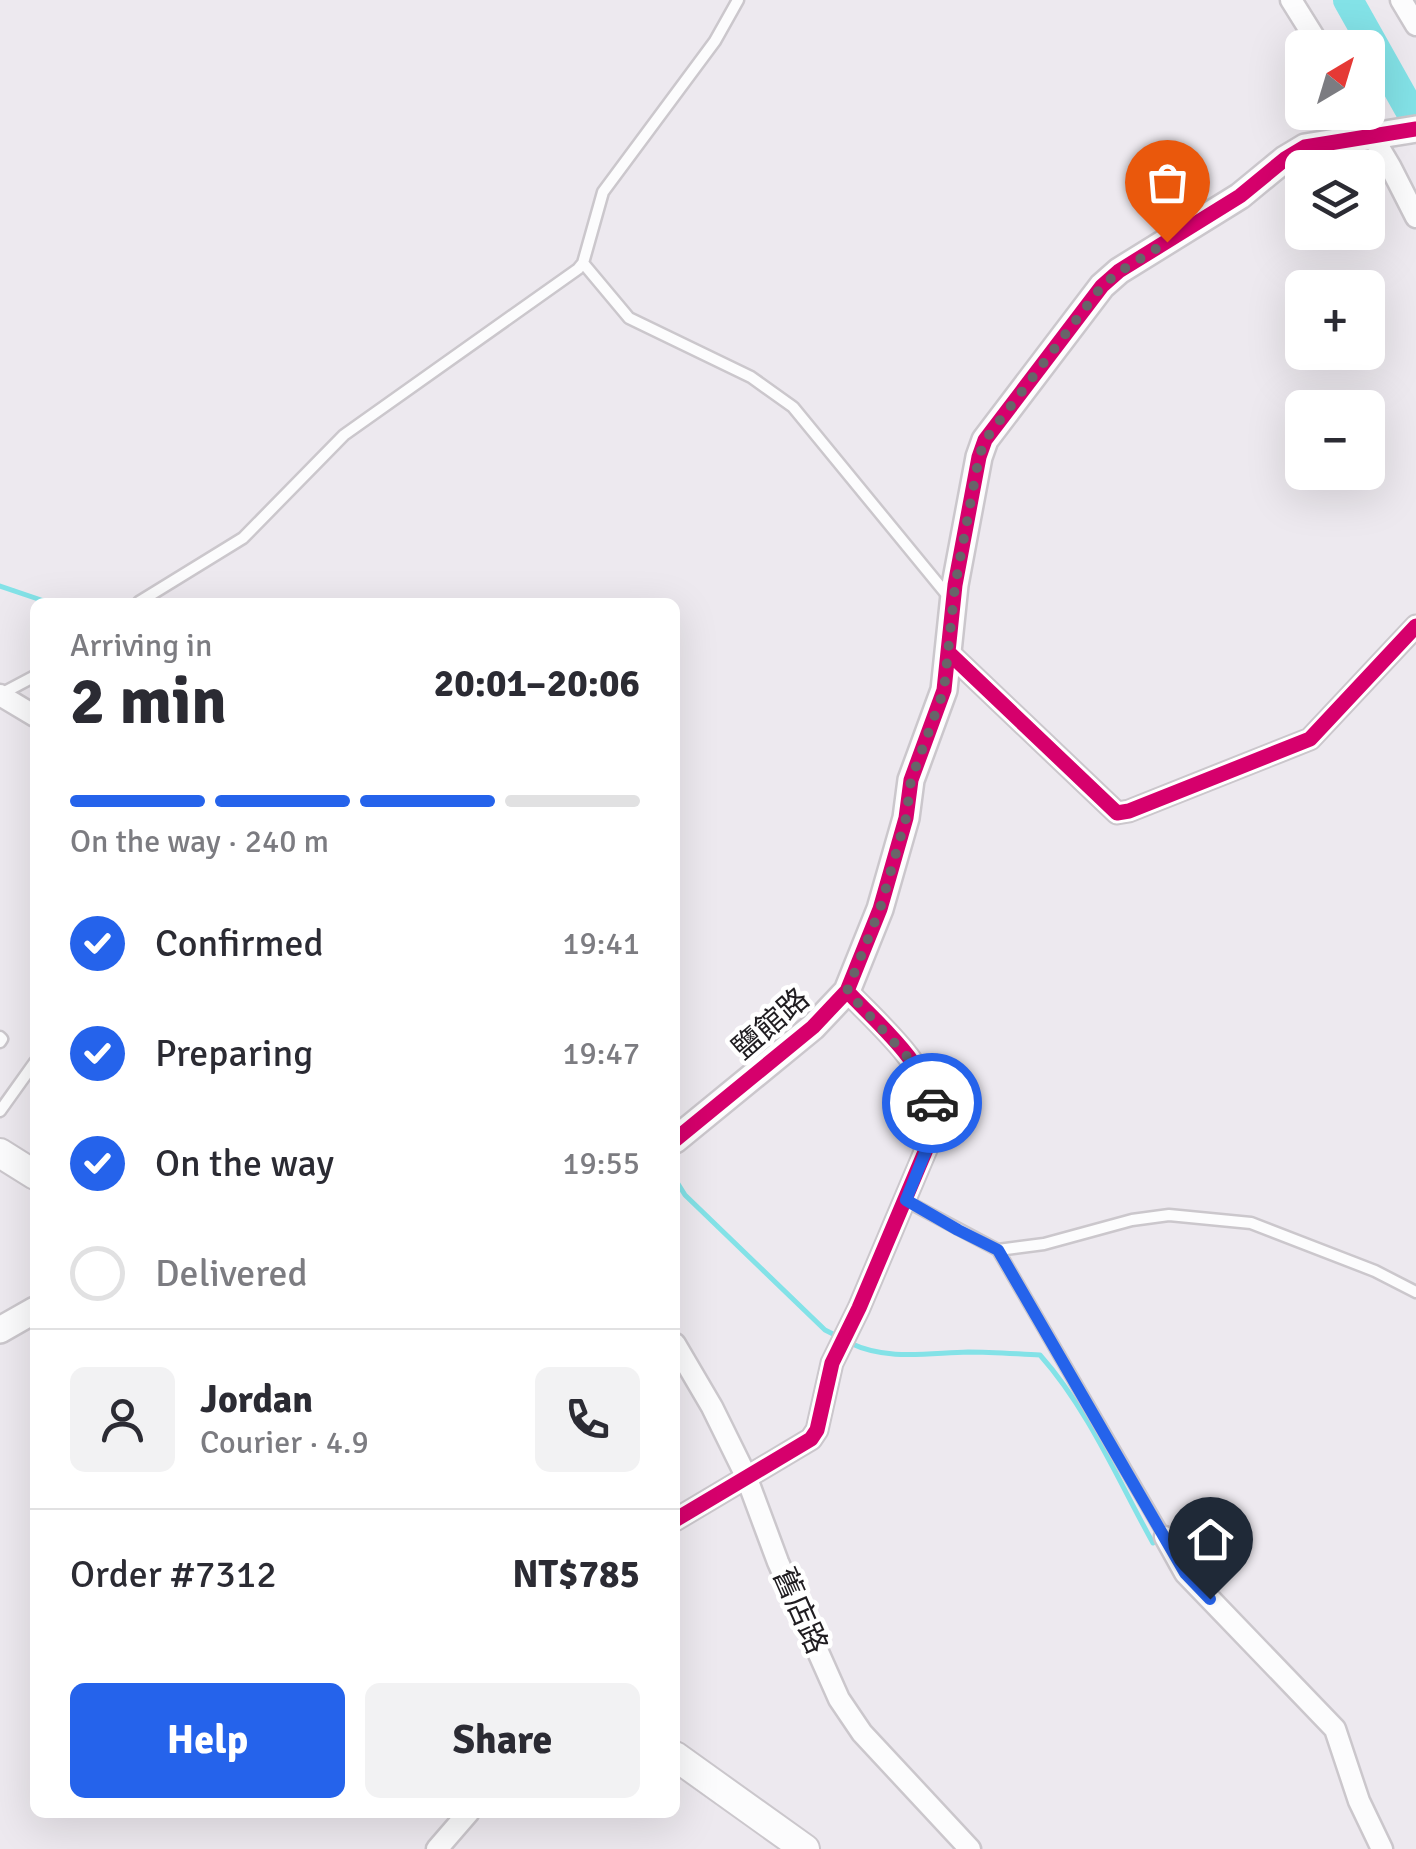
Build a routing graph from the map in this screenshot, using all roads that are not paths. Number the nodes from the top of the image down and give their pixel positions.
1 (738, 0) edge
2 (1291, 0) edge
3 (1401, 0) edge
4 (1416, 26) edge
5 (1310, 30) edge
6 (1416, 128) edge
7 (1373, 130) edge
8 (1377, 135) junction
9 (1416, 217) edge
10 (583, 262) junction
11 (146, 598) edge
12 (953, 602) junction
13 (1416, 626) edge
14 (948, 652) junction
15 (30, 679) edge
16 (0, 695) edge
17 (30, 713) edge
18 (847, 991) junction
19 (30, 1069) edge
20 (0, 1111) edge
21 (680, 1136) edge
22 (0, 1154) edge
23 (30, 1173) edge
24 (906, 1200) junction
25 (998, 1250) junction
26 (1416, 1292) edge
27 (30, 1313) edge
28 (0, 1330) edge
29 (680, 1353) edge
30 (746, 1476) junction
31 (680, 1517) edge
32 (1165, 1537) joint
33 (680, 1760) edge
34 (464, 1818) edge
35 (437, 1849) edge
36 (805, 1849) edge
37 (970, 1849) edge
38 (1382, 1849) edge

1 - 10 lane
2 - 5 street
3 - 4 street
6 - 8 street, 鹽館路
7 - 8 street
8 - 9 street
8 - 12 street, 鹽館路
10 - 11 lane
10 - 12 lane
12 - 14 street, 鹽館路
13 - 14 street
14 - 18 street, 鹽館路
15 - 16 lane
16 - 17 street
18 - 21 street, 鹽館路
18 - 24 street
19 - 20 lane
22 - 23 main road
24 - 25 lane
24 - 30 street
25 - 26 lane
25 - 32 lane
27 - 28 street
29 - 30 street, 舊店路
30 - 31 street
30 - 37 street, 舊店路
32 - 38 street
33 - 36 main road
34 - 35 street

